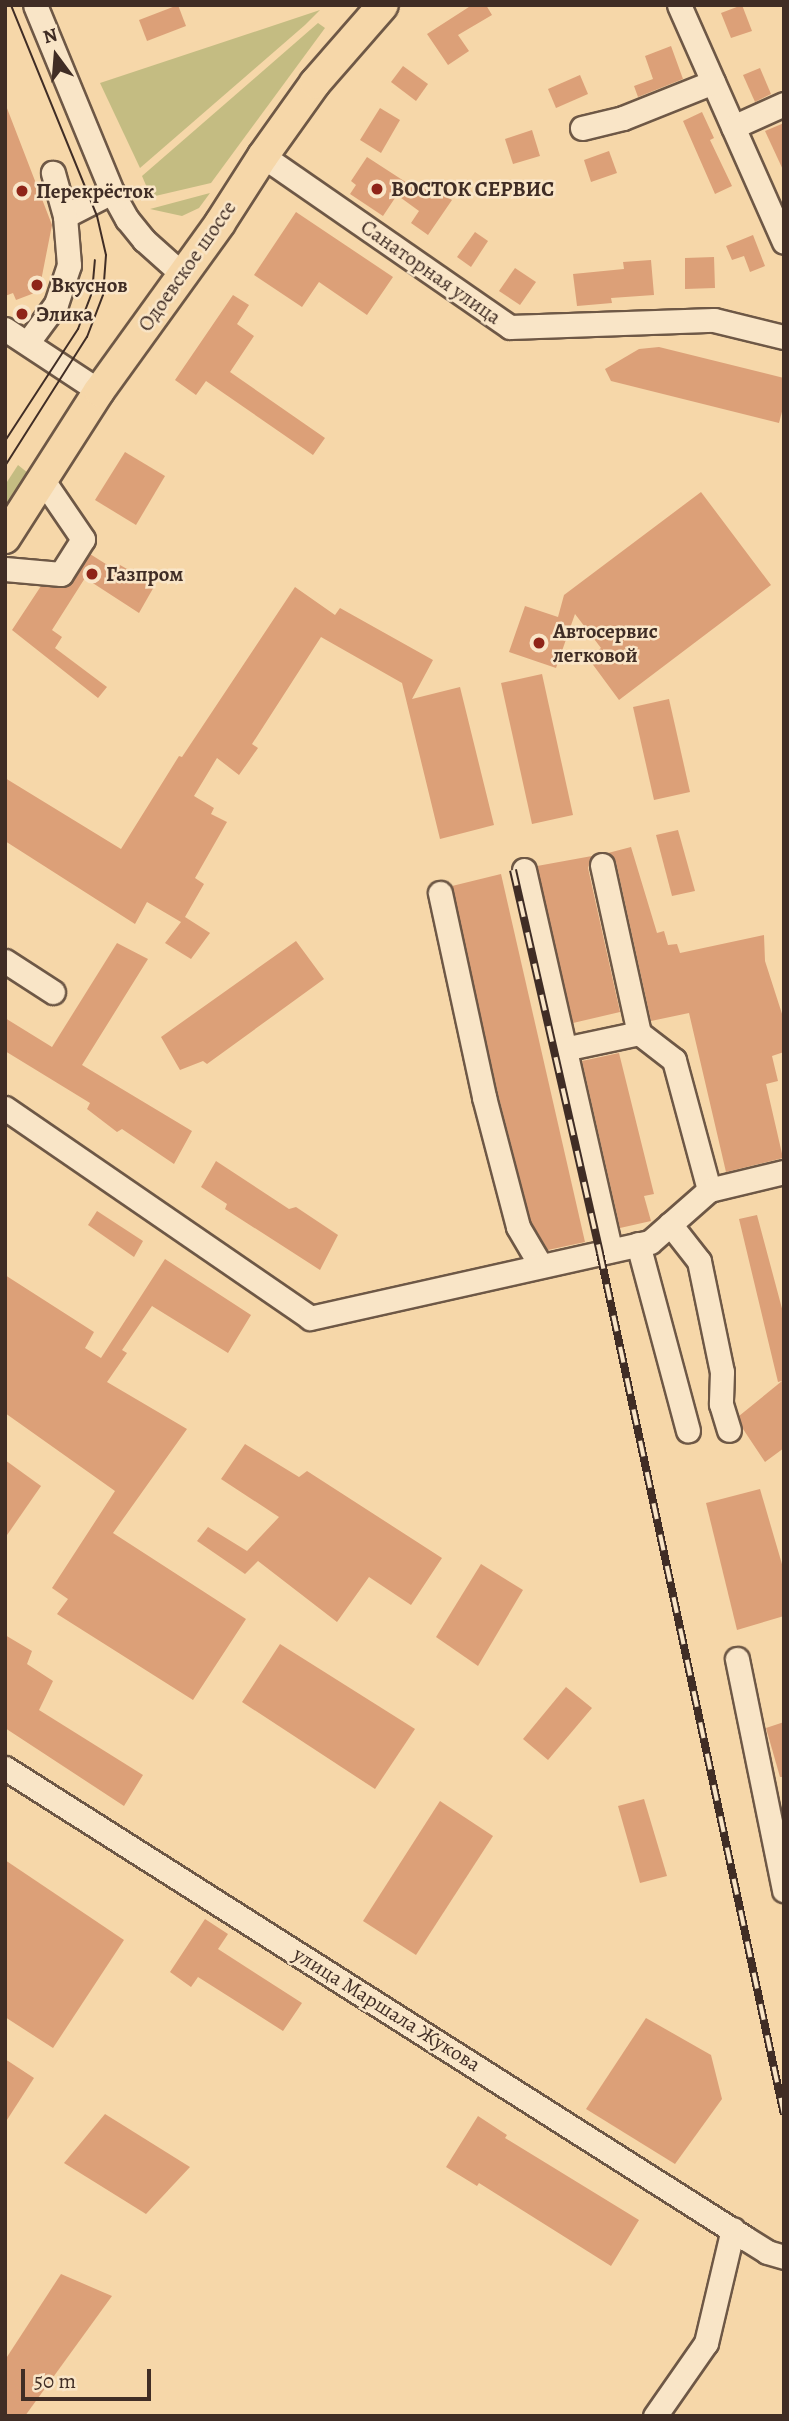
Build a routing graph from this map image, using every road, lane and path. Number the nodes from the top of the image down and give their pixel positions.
1 (35, 5) edge
2 (383, 5) edge
3 (680, 5) edge
4 (713, 82) junction
5 (784, 104) edge
6 (733, 127) junction
7 (582, 128) dead end
8 (263, 156) junction
9 (52, 173) dead end
10 (113, 192) junction
11 (65, 216) junction
12 (784, 242) edge
13 (181, 274) junction
14 (5, 329) edge
15 (784, 337) edge
16 (28, 342) junction
17 (99, 391) junction
18 (42, 479) junction
19 (5, 538) edge
20 (5, 569) edge
21 (602, 865) dead end
22 (523, 870) dead end
23 (440, 893) dead end
24 (5, 961) edge
25 (53, 992) dead end
26 (639, 1032) junction
27 (564, 1049) junction
28 (5, 1108) edge
29 (784, 1172) edge
30 (709, 1190) junction
31 (670, 1224) junction
32 (638, 1244) junction
33 (610, 1251) junction
34 (541, 1266) junction
35 (688, 1430) dead end
36 (729, 1430) dead end
37 (737, 1659) dead end
38 (5, 1768) edge
39 (784, 1890) edge
40 (733, 2229) junction
41 (776, 2254) edge
42 (655, 2416) edge

1 - 10 street
2 - 8 main road, Одоевское шоссе
3 - 4 street
4 - 6 street
4 - 7 street
5 - 6 street
6 - 12 street
8 - 13 main road, Одоевское шоссе
8 - 15 street, Санаторная улица
9 - 11 street
10 - 11 street
10 - 13 street
11 - 16 street
13 - 17 main road, Одоевское шоссе
14 - 16 street
16 - 17 street
17 - 18 main road, Одоевское шоссе
18 - 19 main road, Одоевское шоссе
18 - 20 street
21 - 26 street
22 - 27 street
23 - 34 street
24 - 25 street
26 - 27 street
26 - 30 street
27 - 33 street
28 - 34 street
29 - 30 street
30 - 31 street
31 - 32 street
31 - 36 street
32 - 33 street
32 - 35 street
33 - 34 street
37 - 39 street
38 - 40 street, улица Маршала Жукова
40 - 41 street, улица Маршала Жукова
40 - 42 street

